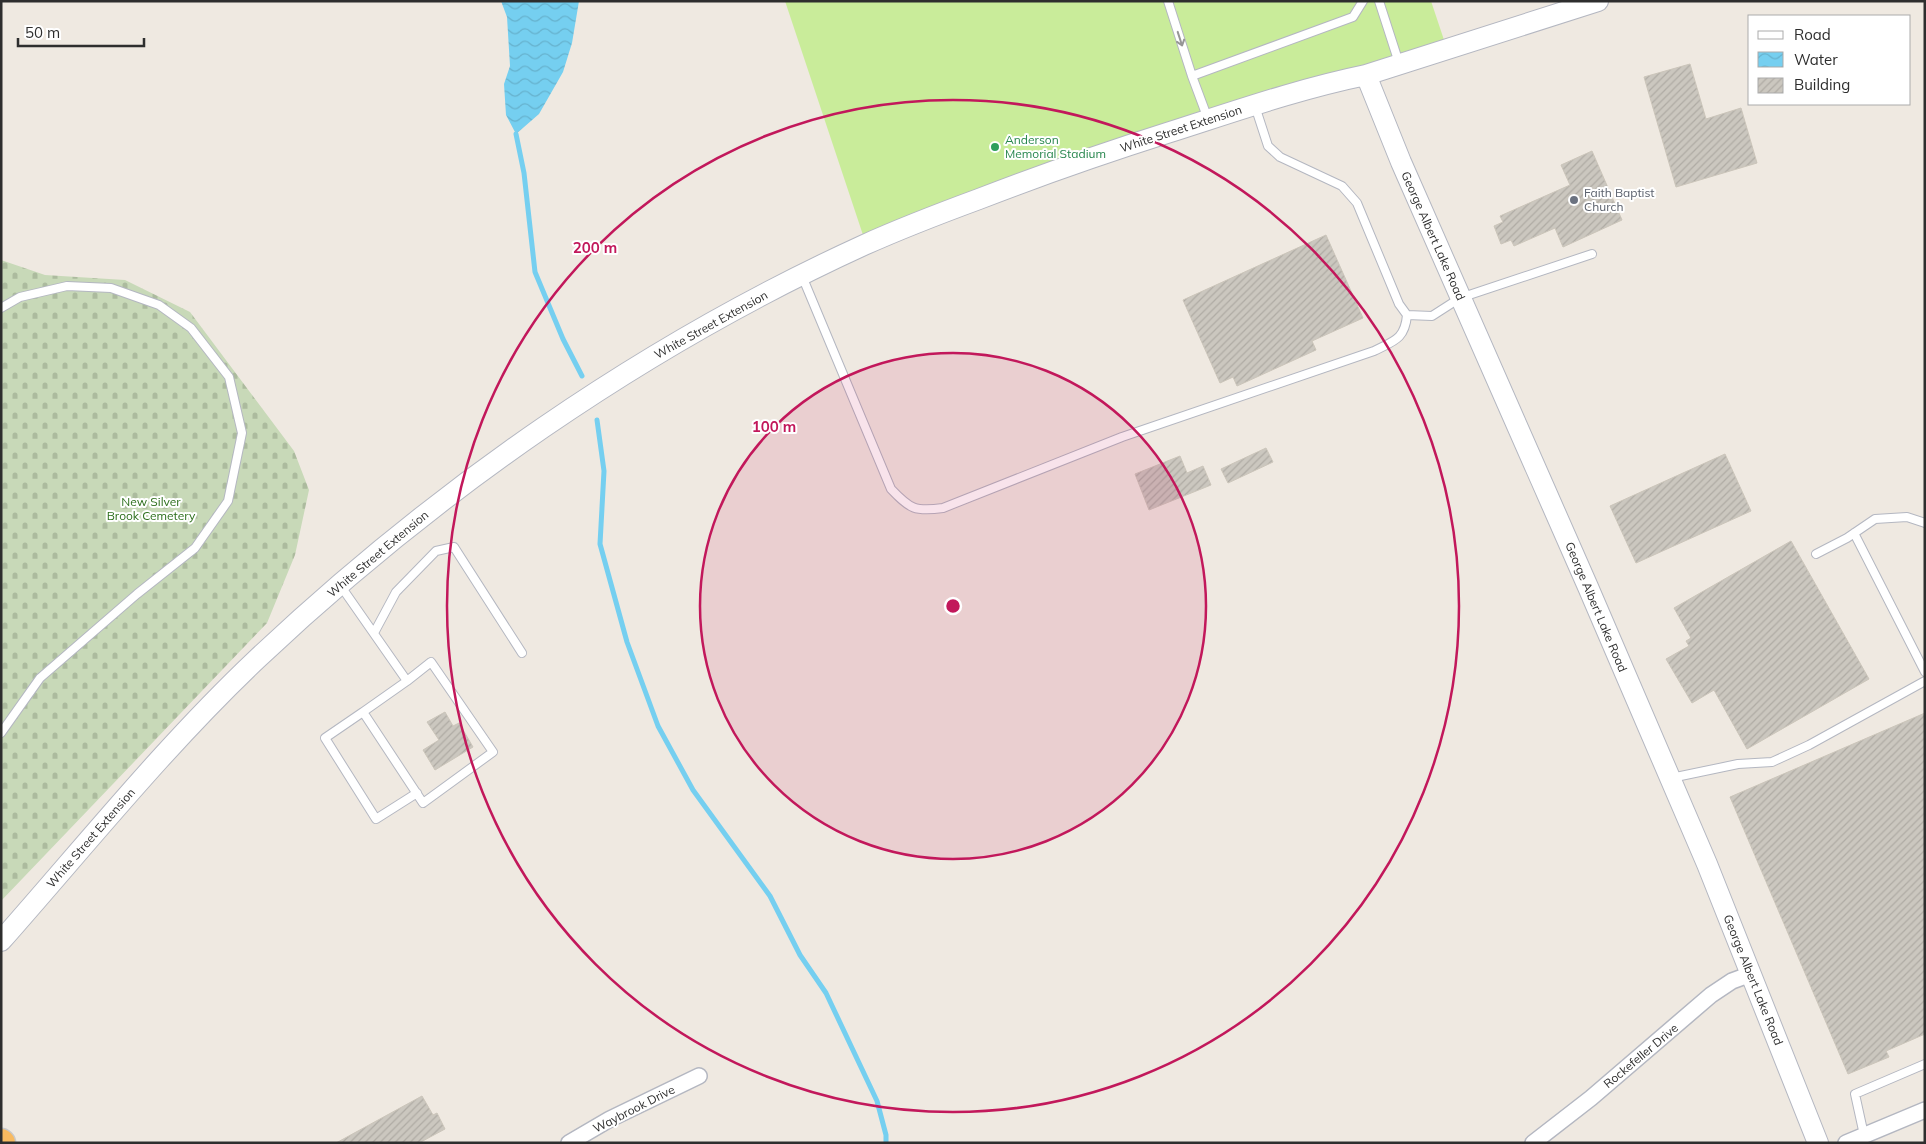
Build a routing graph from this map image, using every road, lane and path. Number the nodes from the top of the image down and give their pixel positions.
1 (1168, 1) edge
2 (1363, 1) edge
3 (1379, 1) edge
4 (1598, 1) edge
5 (1399, 64) junction
6 (1366, 75) junction
7 (1192, 76) junction
8 (1255, 106) junction
9 (1208, 120) junction
10 (1592, 254) dead end
11 (802, 276) junction
12 (1460, 298) junction
13 (1, 308) edge
14 (1407, 315) junction
15 (1925, 523) edge
16 (1854, 533) junction
17 (1816, 554) dead end
18 (340, 585) junction
19 (374, 634) junction
20 (522, 653) dead end
21 (1925, 672) edge
22 (408, 681) junction
23 (1925, 681) edge
24 (364, 712) junction
25 (1, 733) edge
26 (1670, 778) junction
27 (417, 793) junction
28 (1, 941) edge
29 (1751, 974) junction
30 (1925, 1064) edge
31 (699, 1076) dead end
32 (1925, 1110) edge
33 (1864, 1135) junction
34 (569, 1143) edge
35 (1533, 1143) edge
36 (1818, 1143) edge
37 (1846, 1143) edge

1 -> 7 lane
2 - 7 lane
3 - 5 lane
4 - 5 street, White Street Extension
5 - 6 street, White Street Extension
6 - 8 street, White Street Extension
6 - 12 street, George Albert Lake Road
7 - 9 lane
8 - 9 street, White Street Extension
8 - 14 lane
9 - 11 street, White Street Extension
10 - 12 lane
11 - 14 lane
11 - 18 street, White Street Extension
12 - 14 lane
12 - 26 street, George Albert Lake Road
13 - 25 lane
15 - 16 lane
16 - 17 lane
16 - 21 lane
18 - 19 lane
18 - 28 street, White Street Extension
19 - 20 lane
19 - 22 lane
22 - 24 lane
22 - 27 lane
23 - 26 lane
24 - 27 lane
24 - 27 lane
26 - 29 street, George Albert Lake Road
29 - 35 street, Rockefeller Drive
29 - 36 street, George Albert Lake Road
30 - 33 lane
31 - 34 street, Waybrook Drive
32 - 33 street
33 - 37 street

